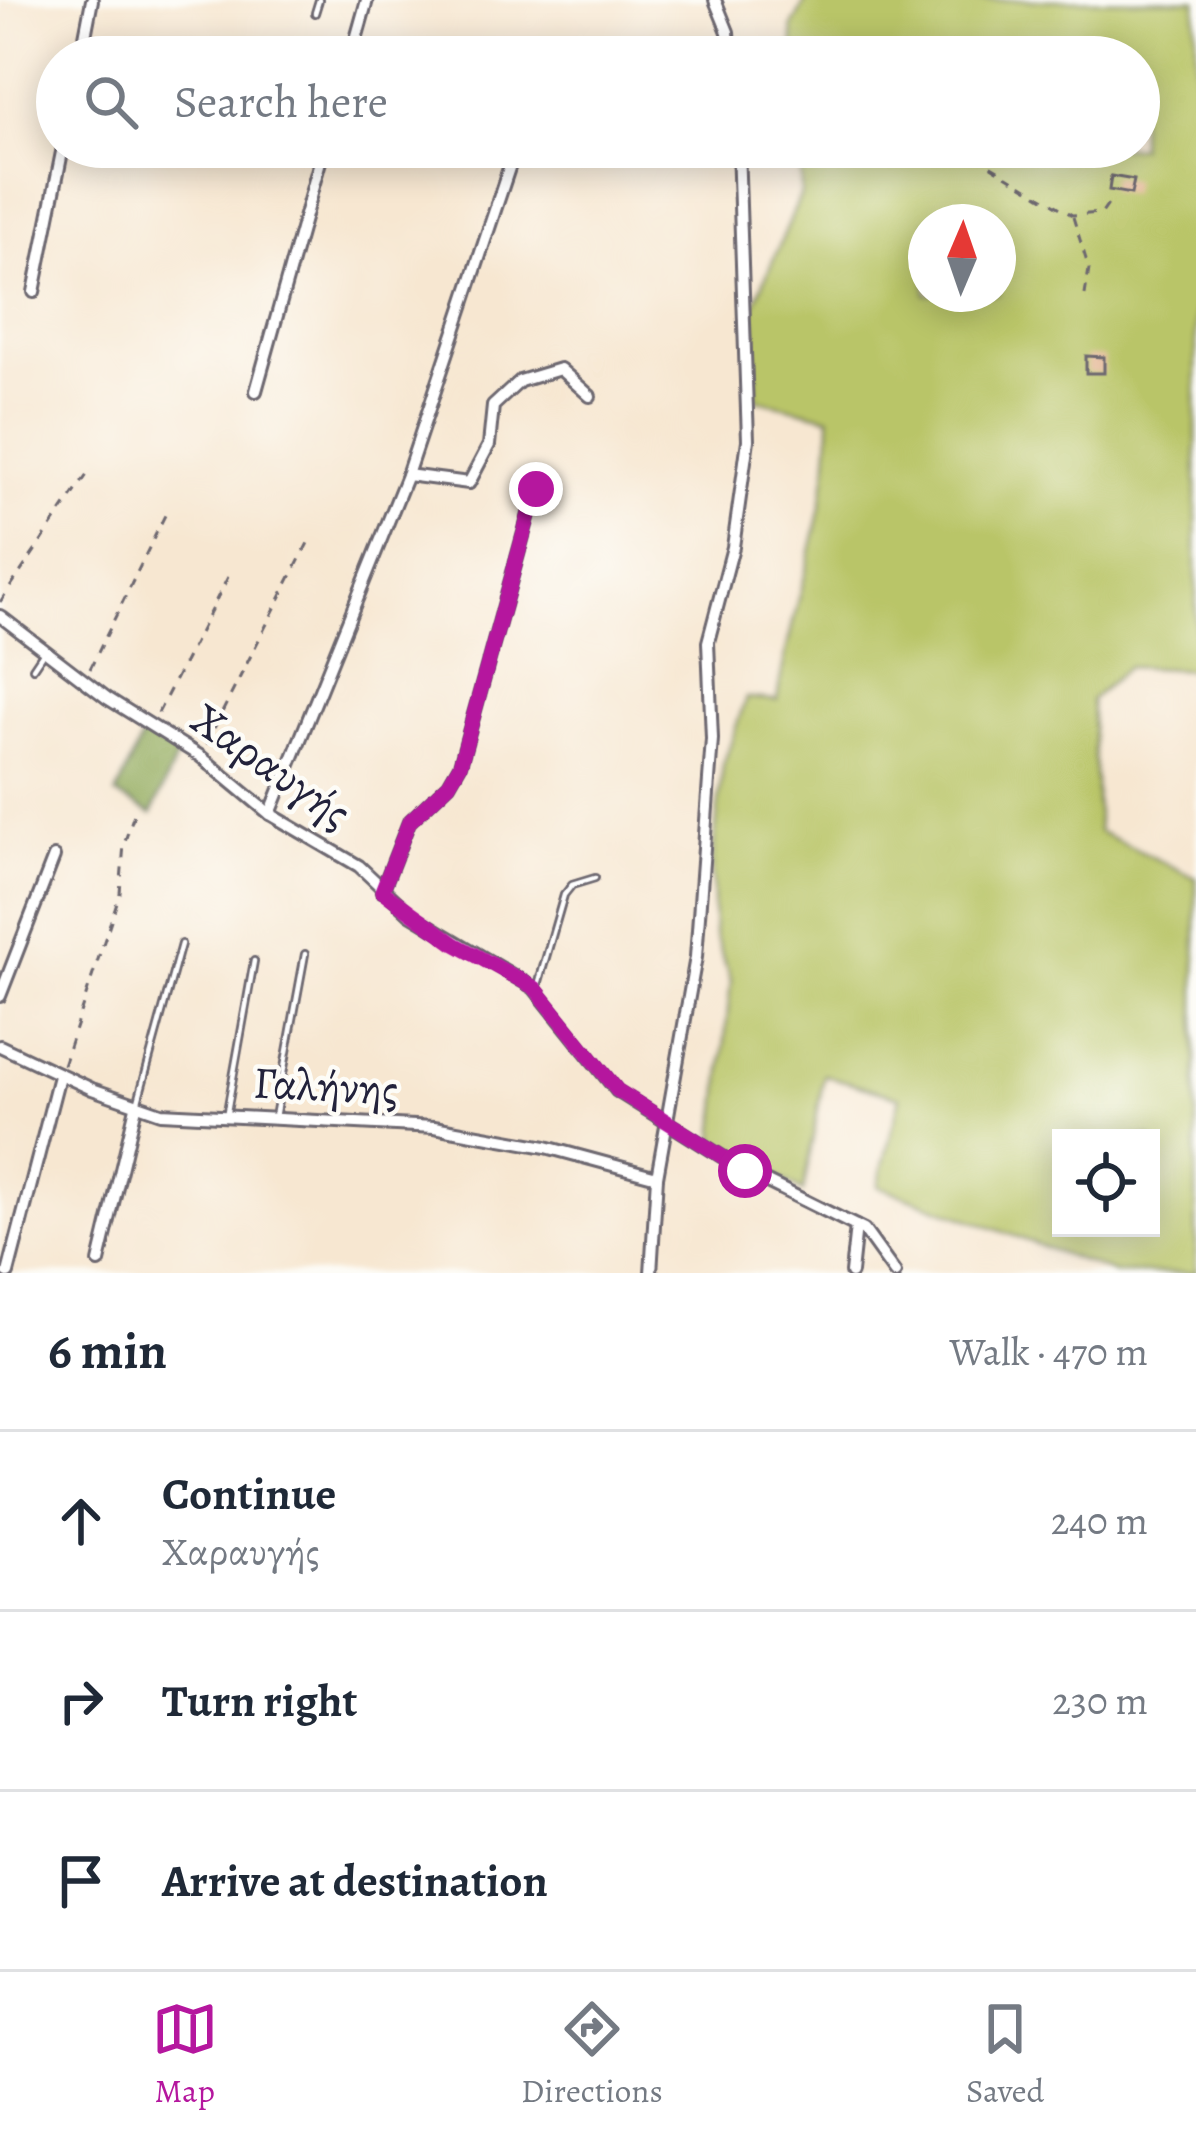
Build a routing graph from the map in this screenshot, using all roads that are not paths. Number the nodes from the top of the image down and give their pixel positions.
1 (92, 0) edge
2 (319, 0) edge
3 (367, 0) edge
4 (715, 0) edge
5 (315, 14) dead end
6 (85, 36) edge
7 (356, 36) edge
8 (728, 36) edge
9 (59, 168) edge
10 (319, 168) edge
11 (509, 168) edge
12 (739, 168) edge
13 (34, 292) dead end
14 (256, 391) dead end
15 (590, 396) dead end
16 (407, 476) junction
17 (536, 489) dead end
18 (0, 616) edge
19 (44, 650) junction
20 (33, 668) dead end
21 (270, 814) junction
22 (53, 857) dead end
23 (595, 878) dead end
24 (382, 891) junction
25 (181, 944) dead end
26 (305, 954) dead end
27 (254, 961) dead end
28 (536, 990) junction
29 (0, 996) edge
30 (0, 1046) edge
31 (59, 1076) junction
32 (136, 1106) junction
33 (226, 1117) junction
34 (275, 1117) junction
35 (667, 1122) junction
36 (657, 1177) junction
37 (856, 1226) junction
38 (99, 1262) dead end
39 (8, 1273) edge
40 (651, 1273) edge
41 (851, 1273) edge
42 (895, 1273) edge

1 - 6 street
2 - 5 lane
3 - 7 street
4 - 8 street
9 - 13 street
10 - 14 street
11 - 16 street
12 - 35 street
15 - 16 street
16 - 21 street
17 - 24 street
18 - 19 street, Χαραυγής
19 - 20 lane
19 - 21 street, Χαραυγής
21 - 24 street, Χαραυγής
22 - 29 street
23 - 28 lane
24 - 28 street, Χαραυγής
25 - 32 lane
26 - 34 lane
27 - 33 lane
28 - 35 street, Χαραυγής
30 - 31 street, Γαλήνης
31 - 32 street, Γαλήνης
31 - 39 street
32 - 33 street, Γαλήνης
32 - 38 street
33 - 34 street, Γαλήνης
34 - 36 street, Γαλήνης
35 - 36 street
35 - 37 street, Χαραυγής
36 - 40 street
37 - 41 street
37 - 42 street, Χαραυγής

